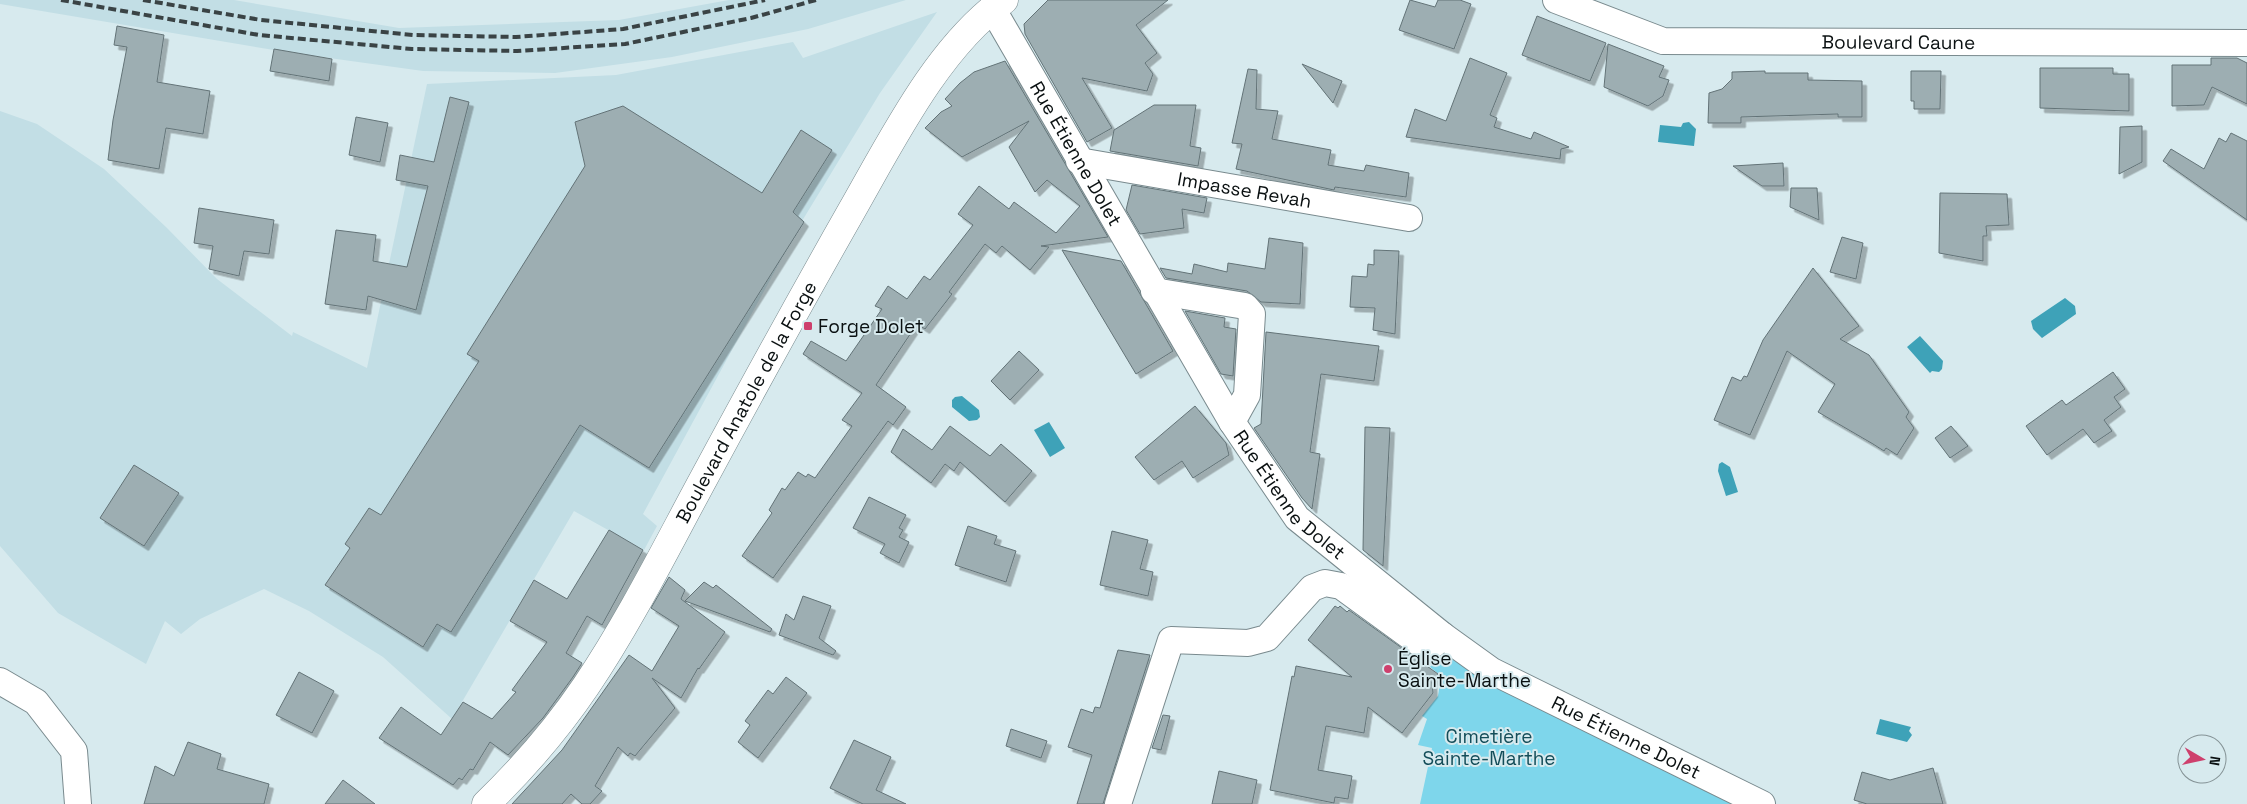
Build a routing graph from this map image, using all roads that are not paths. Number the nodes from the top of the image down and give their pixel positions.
1 (1556, 0) edge
2 (998, 4) edge
3 (2247, 43) edge
4 (1079, 161) junction
5 (1409, 218) dead end
6 (1154, 291) junction
7 (1232, 422) junction
8 (1442, 635) junction
9 (0, 681) edge
10 (78, 804) edge
11 (486, 804) edge
12 (1118, 804) edge
13 (1762, 804) edge

1 - 3 street, Boulevard Caune
2 - 4 street, Rue Étienne Dolet
2 - 11 main road, Boulevard Anatole de la Forge
4 - 5 street, Impasse Revah
4 - 6 street, Rue Étienne Dolet
6 - 7 street, Rue Étienne Dolet
6 - 7 street
7 - 8 street, Rue Étienne Dolet
8 - 12 street
8 - 13 street, Rue Étienne Dolet
9 - 10 street

